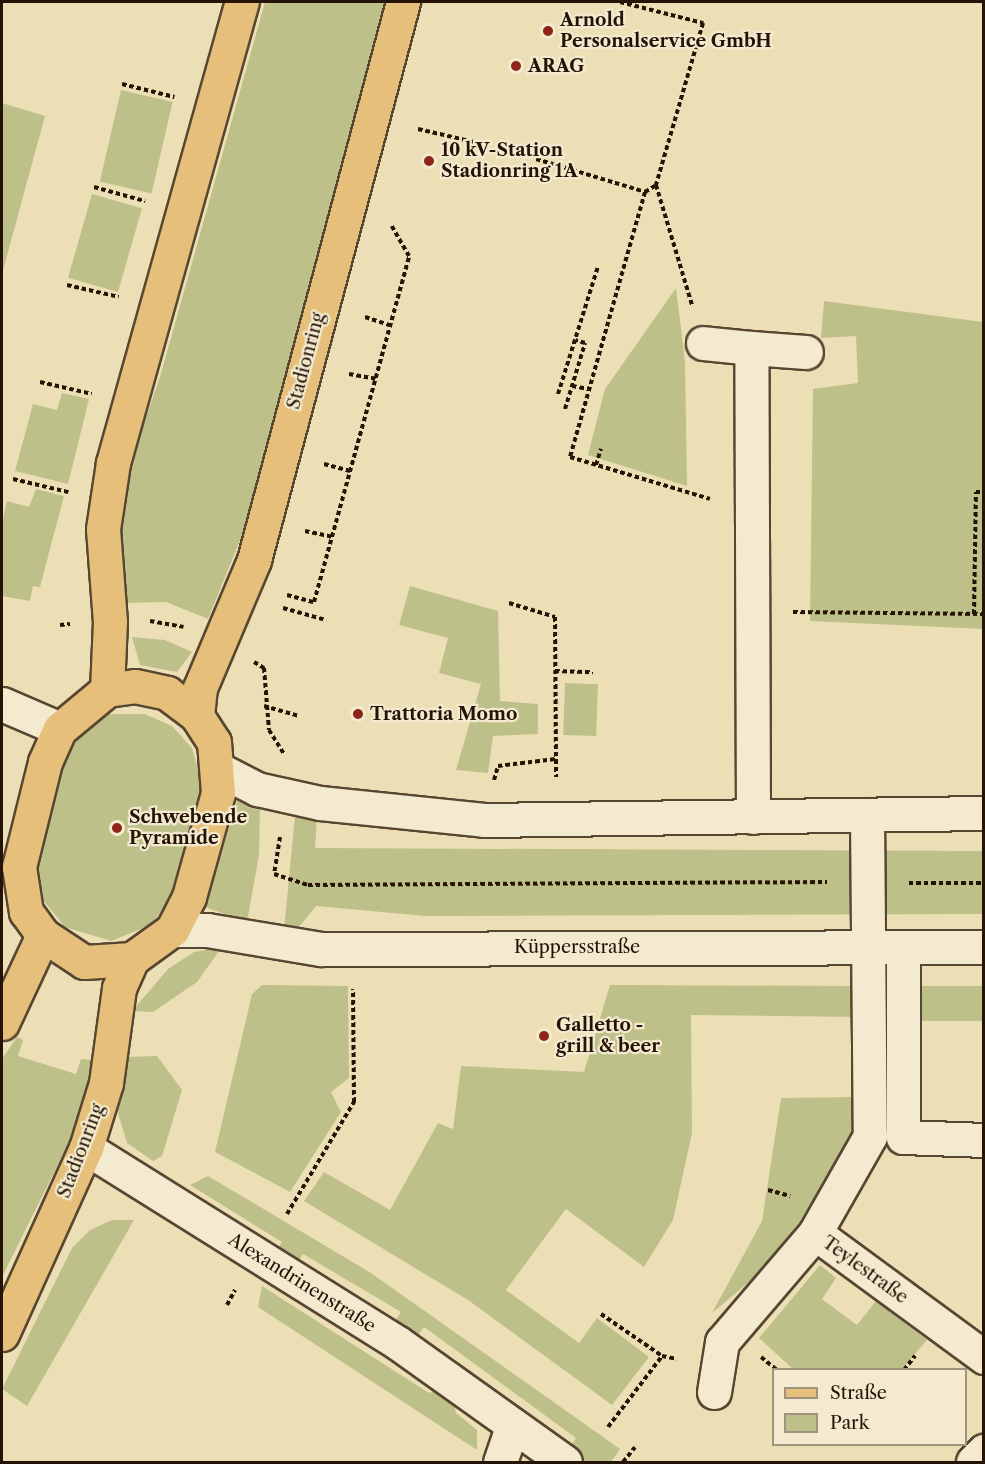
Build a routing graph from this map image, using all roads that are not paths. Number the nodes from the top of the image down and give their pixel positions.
1 (242, 2) edge
2 (403, 2) edge
3 (703, 343) road end
4 (751, 348) junction
5 (806, 352) dead end
6 (107, 690) junction
7 (2, 704) edge
8 (197, 716) junction
9 (60, 729) junction
10 (220, 770) junction
11 (984, 813) edge
12 (867, 815) junction
13 (753, 817) junction
14 (172, 930) junction
15 (43, 935) junction
16 (870, 947) junction
17 (903, 947) junction
18 (984, 947) edge
19 (132, 959) junction
20 (2, 1023) edge
21 (984, 1140) edge
22 (86, 1148) junction
23 (815, 1233) junction
24 (2, 1334) edge
25 (984, 1357) edge
26 (714, 1392) dead end
27 (513, 1425) junction
28 (984, 1451) edge
29 (500, 1462) edge
30 (565, 1462) edge
31 (973, 1462) edge

1 - 6 main road
2 - 8 main road, Stadionring
3 - 4 street
4 - 5 street
4 - 13 street
6 - 8 main road
6 - 9 main road
7 - 9 street
8 - 10 main road
9 - 15 main road
10 - 13 street
10 - 14 main road
11 - 12 street
12 - 13 street
12 - 16 street, Teylestraße
14 - 16 street, Küppersstraße
14 - 19 main road, Stadionring
15 - 19 main road
15 - 20 main road
16 - 17 street, Küppersstraße
16 - 23 street, Teylestraße
17 - 18 street, Küppersstraße
17 - 21 street
19 - 22 main road, Stadionring
22 - 24 main road, Stadionring
22 - 27 street, Alexandrinenstraße
23 - 25 street, Teylestraße
23 - 26 street
27 - 29 street
27 - 30 street, Alexandrinenstraße
28 - 31 street

